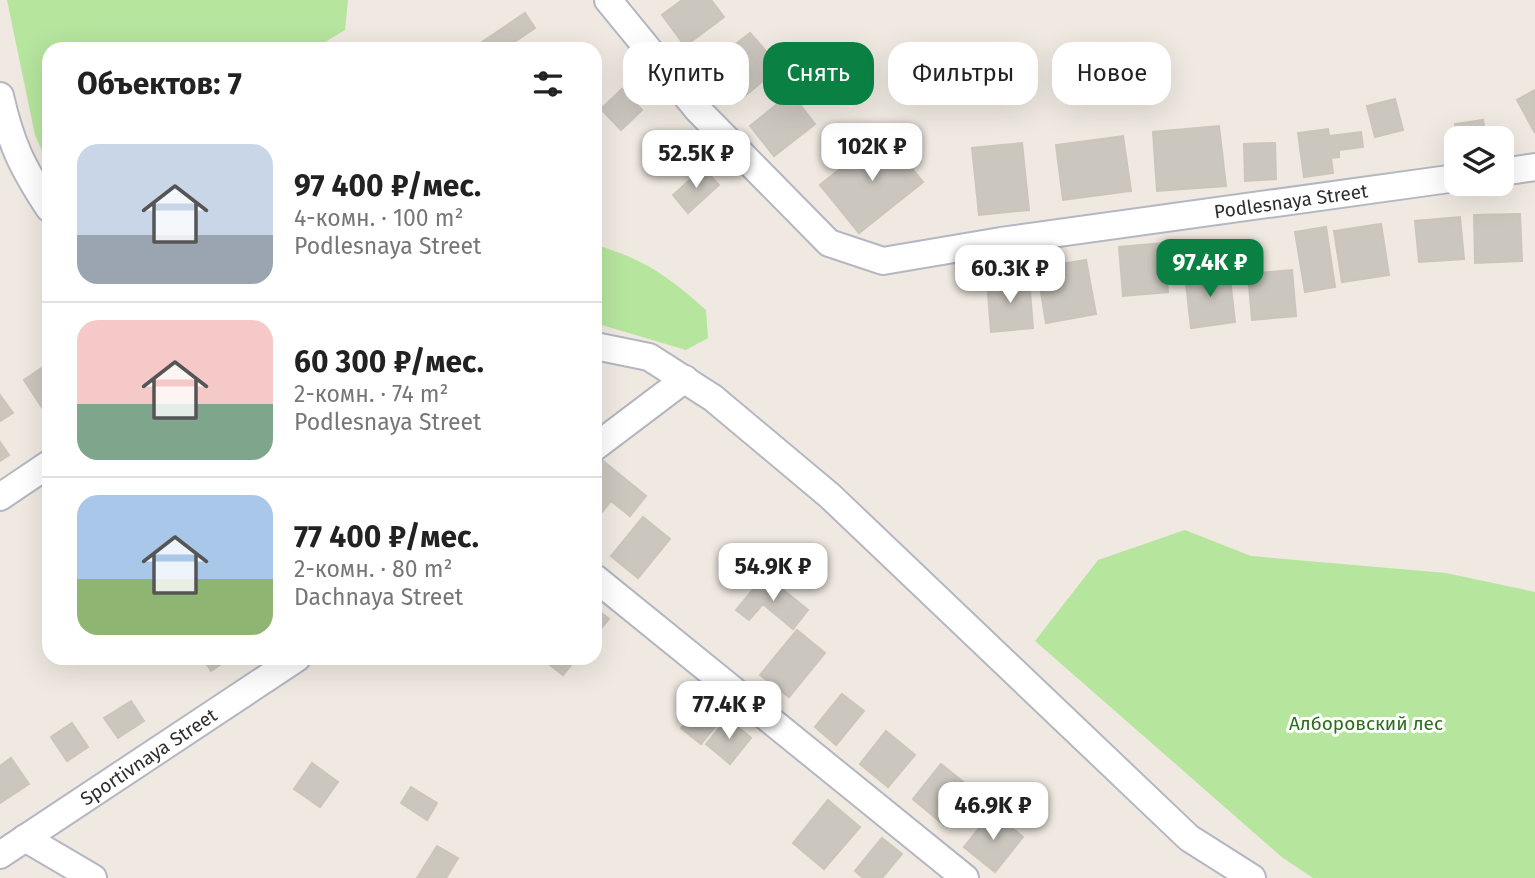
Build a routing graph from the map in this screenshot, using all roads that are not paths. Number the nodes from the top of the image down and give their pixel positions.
1 (608, 0) edge
2 (0, 96) edge
3 (8, 156) edge
4 (1535, 167) edge
5 (1514, 170) edge
6 (1444, 180) edge
7 (42, 198) edge
8 (602, 347) edge
9 (685, 379) junction
10 (602, 442) edge
11 (42, 469) edge
12 (0, 497) edge
13 (602, 584) edge
14 (286, 665) edge
15 (25, 838) junction
16 (0, 855) edge
17 (93, 878) edge
18 (965, 878) edge
19 (1252, 878) edge

1 - 6 street, Podlesnaya Street
2 - 3 street
3 - 7 street
4 - 5 street
8 - 9 street
9 - 10 street
9 - 19 street
11 - 12 street
13 - 18 street
14 - 15 street, Sportivnaya Street
15 - 16 street, Sportivnaya Street
15 - 17 street

